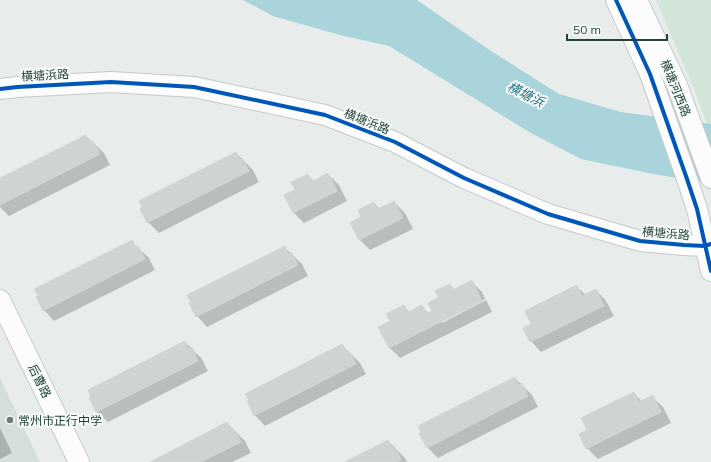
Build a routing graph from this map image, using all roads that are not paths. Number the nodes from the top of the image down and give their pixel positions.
1 (616, 0) edge
2 (637, 0) edge
3 (0, 89) edge
4 (711, 178) edge
5 (708, 245) edge
6 (711, 272) edge
7 (0, 300) edge
8 (79, 462) edge

1 - 5 street, 横塘河西路
2 - 4 street, 横塘河西路
3 - 5 street, 横塘浜路
5 - 6 street
7 - 8 street, 后曹路

